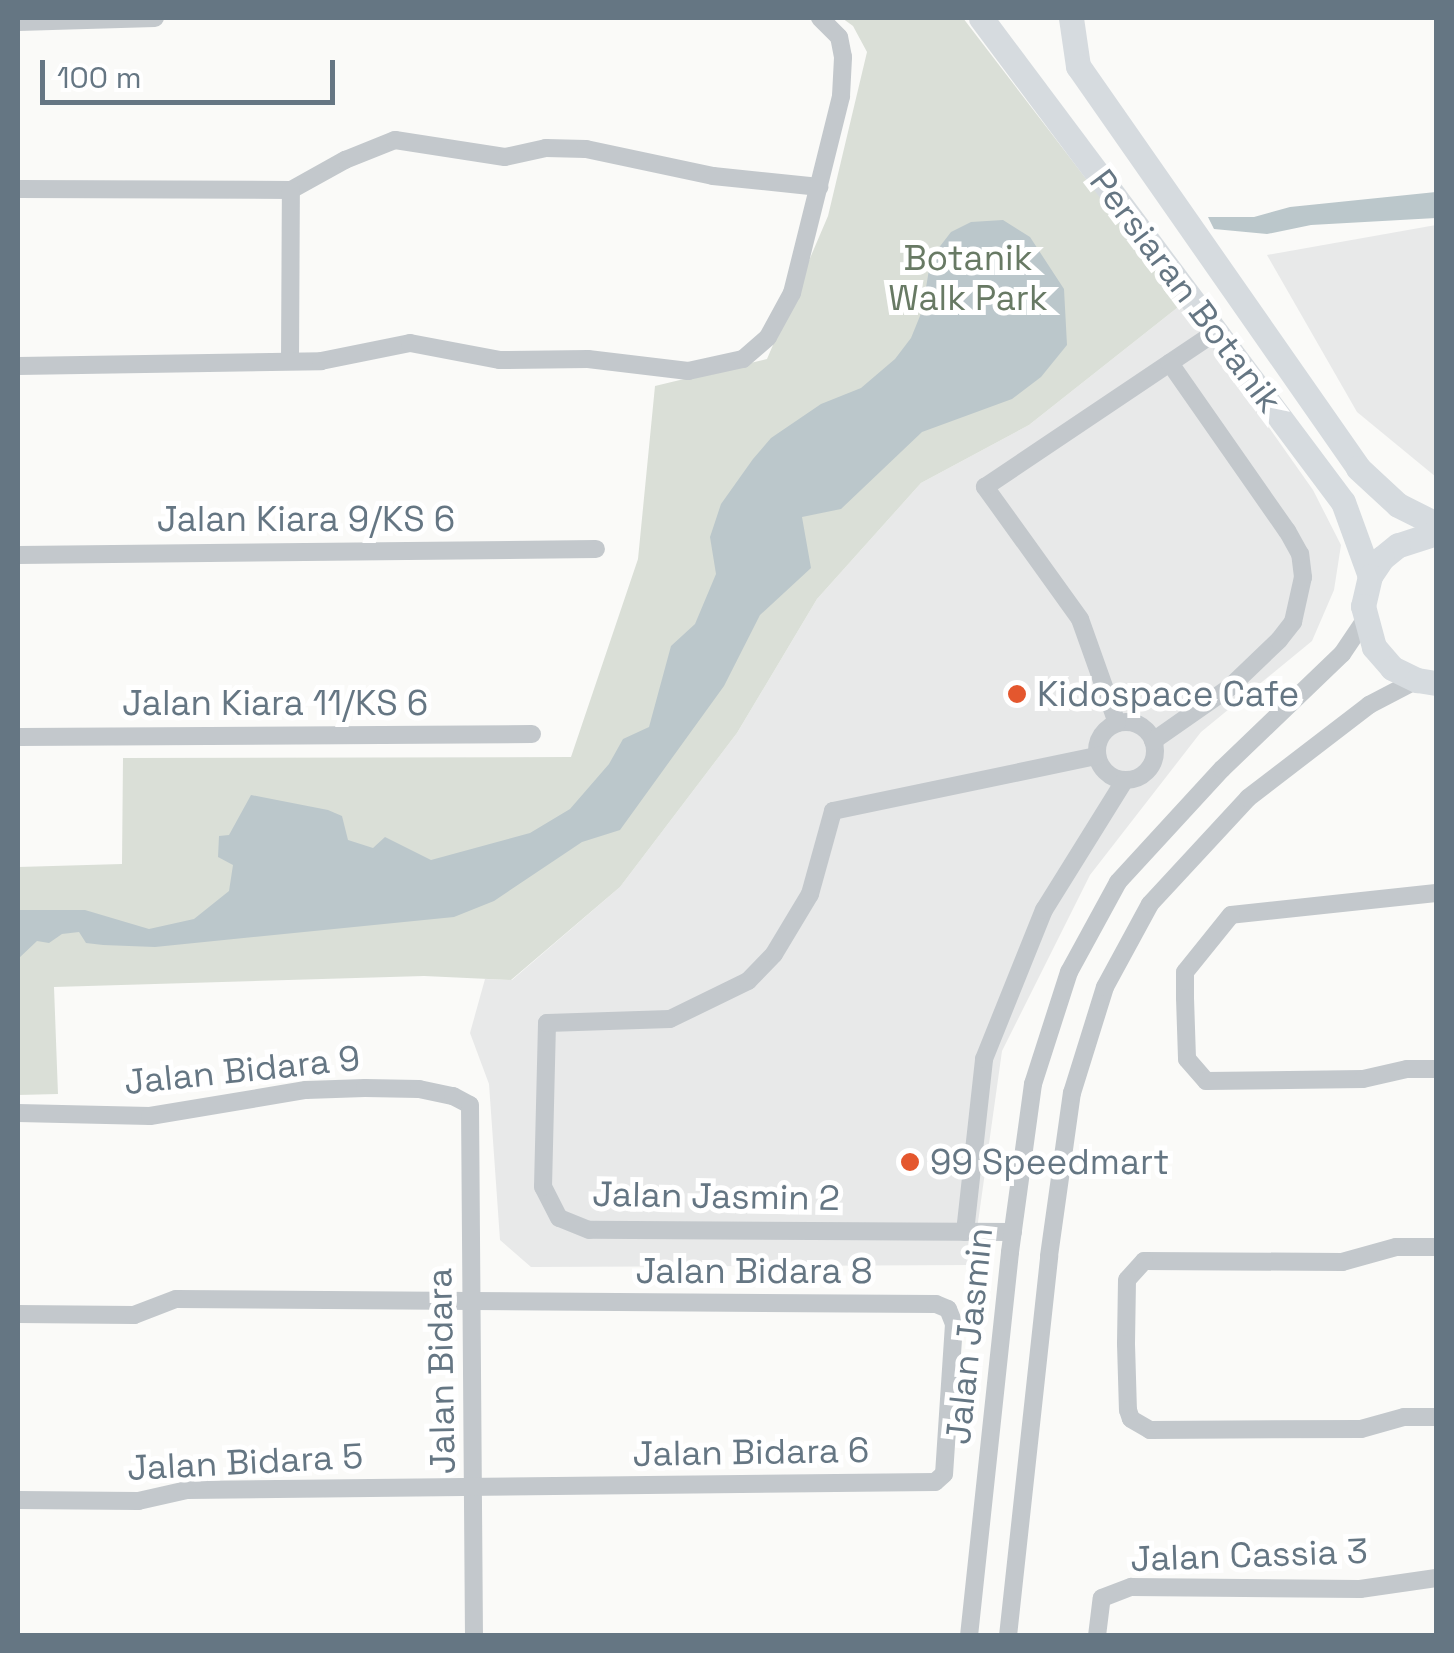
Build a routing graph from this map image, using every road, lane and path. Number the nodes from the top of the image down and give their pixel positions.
1 (156, 18) edge
2 (820, 18) edge
3 (981, 18) edge
4 (1071, 18) edge
5 (18, 22) edge
6 (819, 187) junction
7 (18, 189) edge
8 (291, 190) junction
9 (1216, 332) junction
10 (290, 361) junction
11 (1170, 363) junction
12 (18, 366) edge
13 (1436, 524) edge
14 (1436, 533) edge
15 (596, 550) dead end
16 (18, 555) edge
17 (1370, 576) junction
18 (1364, 621) junction
19 (1427, 682) edge
20 (1118, 723) junction
21 (532, 734) dead end
22 (18, 737) edge
23 (1154, 741) junction
24 (1097, 756) junction
25 (1125, 780) junction
26 (1436, 894) edge
27 (1436, 1069) edge
28 (470, 1105) joint
29 (18, 1113) edge
30 (965, 1232) junction
31 (1013, 1232) junction
32 (1436, 1247) edge
33 (471, 1302) junction
34 (18, 1314) edge
35 (949, 1396) joint
36 (1436, 1416) edge
37 (476, 1487) junction
38 (18, 1500) edge
39 (1436, 1578) edge
40 (474, 1636) edge
41 (969, 1636) edge
42 (1008, 1636) edge
43 (1097, 1636) edge

1 - 5 street
2 - 6 street
3 - 9 main road, Persiaran Botanik
4 - 13 main road, Persiaran Botanik
6 - 8 street
6 - 10 street
7 - 8 street
8 - 10 street
9 - 11 street
9 - 17 main road, Persiaran Botanik
10 - 12 street
11 - 20 street
11 - 23 street
14 - 17 main road
15 - 16 street, Jalan Kiara 9/KS 6
17 - 18 main road
18 - 19 main road
18 - 31 street, Jalan Jasmin
19 - 42 street, Jalan Jasmin
20 - 23 street
20 - 24 street
21 - 22 street, Jalan Kiara 11/KS 6
23 - 25 street
24 - 25 street
24 - 30 street, Jalan Jasmin 2
25 - 30 street
26 - 27 street
28 - 29 street, Jalan Bidara 9
28 - 33 street, Jalan Bidara
30 - 31 street, Jalan Jasmin 2
31 - 41 street, Jalan Jasmin
32 - 36 street
33 - 34 street, Jalan Bidara 8
33 - 35 street, Jalan Bidara 8
33 - 37 street, Jalan Bidara
35 - 37 street, Jalan Bidara 6
37 - 38 street, Jalan Bidara 5
37 - 40 street, Jalan Bidara
39 - 43 street, Jalan Cassia 3

